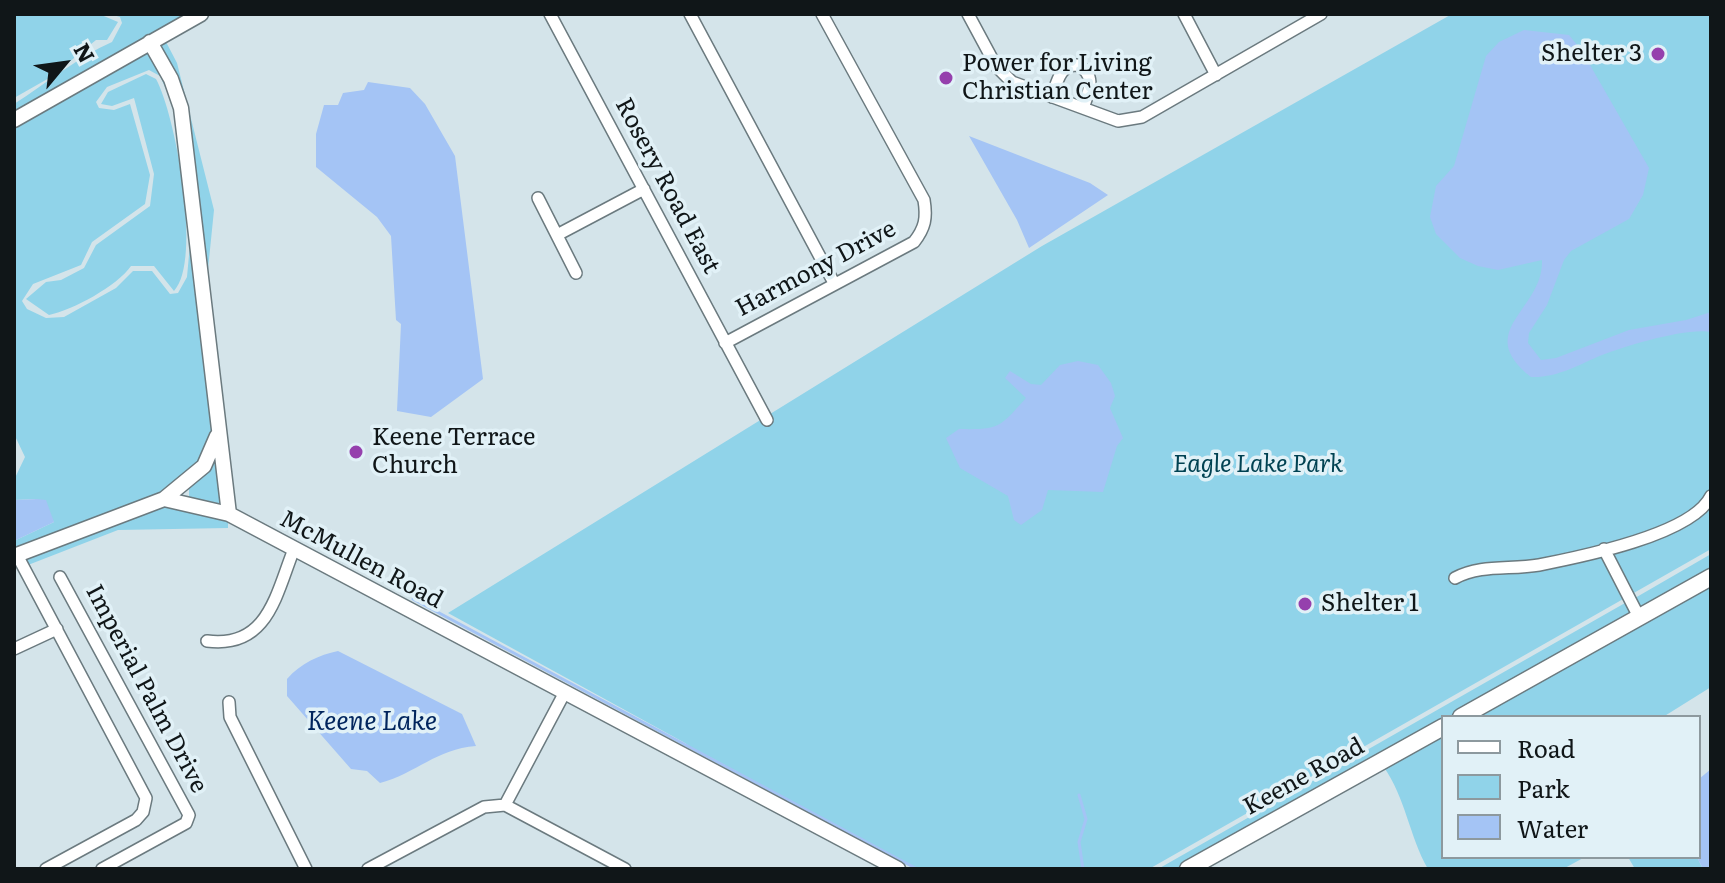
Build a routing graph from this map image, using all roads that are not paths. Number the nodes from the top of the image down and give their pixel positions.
1 (201, 14) edge
2 (550, 14) edge
3 (690, 14) edge
4 (822, 14) edge
5 (968, 14) edge
6 (1184, 14) edge
7 (1321, 14) edge
8 (150, 42) junction
9 (1216, 75) junction
10 (1052, 97) junction
11 (1083, 108) junction
12 (14, 120) edge
13 (644, 189) junction
14 (538, 198) dead end
15 (557, 235) junction
16 (576, 273) dead end
17 (834, 283) junction
18 (725, 343) junction
19 (767, 420) dead end
20 (218, 431) junction
21 (1711, 496) edge
22 (164, 499) junction
23 (229, 514) junction
24 (294, 549) junction
25 (1604, 549) junction
26 (15, 556) edge
27 (60, 577) dead end
28 (1711, 577) edge
29 (1455, 578) dead end
30 (1639, 617) junction
31 (57, 629) junction
32 (207, 641) dead end
33 (14, 649) edge
34 (565, 692) junction
35 (229, 702) dead end
36 (1465, 715) edge
37 (1441, 728) edge
38 (505, 805) junction
39 (46, 869) edge
40 (102, 869) edge
41 (306, 869) edge
42 (368, 869) edge
43 (625, 869) edge
44 (898, 869) edge
45 (1188, 869) edge

1 - 8 street
2 - 13 street, Rosery Road East
3 - 17 street
4 - 17 street, Harmony Drive
5 - 10 street
6 - 9 street
7 - 9 street
8 - 12 street
8 - 20 street
9 - 11 street
10 - 11 street
10 - 11 street
13 - 15 street
13 - 18 street, Rosery Road East
14 - 15 street
15 - 16 street
17 - 18 street, Harmony Drive
18 - 19 street, Rosery Road East
20 - 22 street
20 - 23 street
21 - 25 street
22 - 23 street, McMullen Road
22 - 26 street
23 - 24 street, McMullen Road
24 - 32 street
24 - 34 street, McMullen Road
25 - 29 street
25 - 30 street
26 - 31 street
27 - 40 street, Imperial Palm Drive
28 - 30 main road
30 - 36 main road
31 - 33 street
31 - 39 street
34 - 38 street
34 - 44 street, McMullen Road
35 - 41 street
37 - 45 main road, Keene Road
38 - 42 street
38 - 43 street

